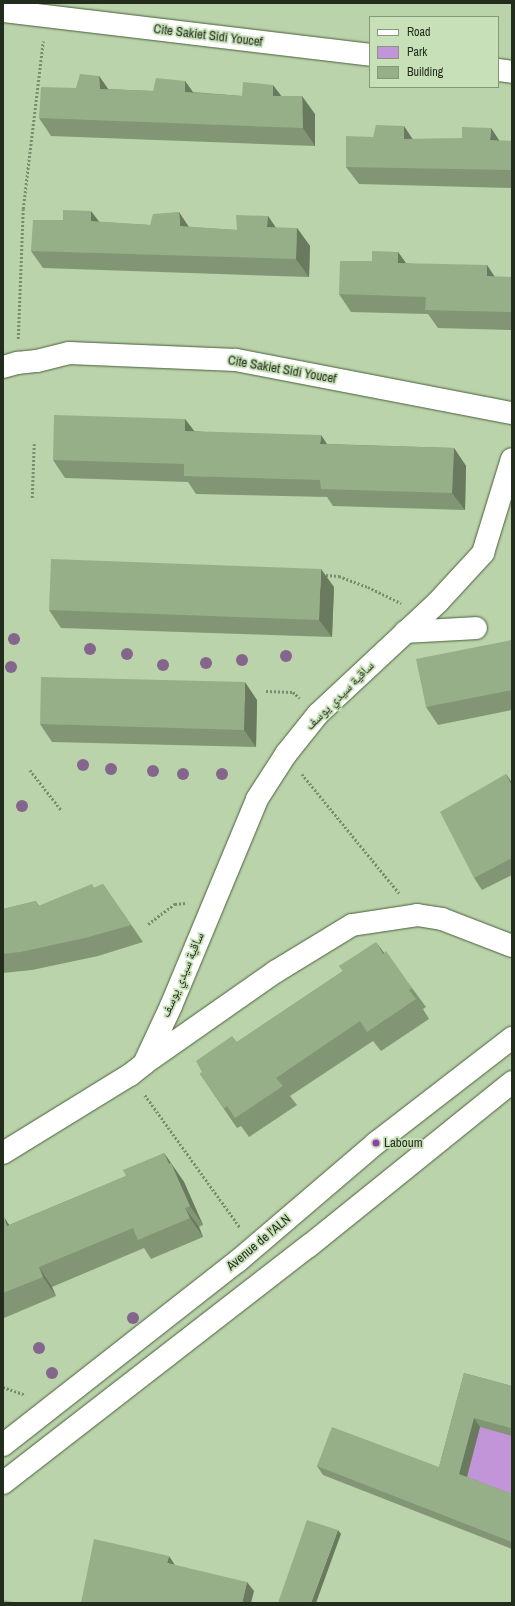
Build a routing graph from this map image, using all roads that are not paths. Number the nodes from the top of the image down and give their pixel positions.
1 (3, 11) edge
2 (369, 55) edge
3 (499, 70) edge
4 (512, 72) edge
5 (10, 365) edge
6 (512, 413) edge
7 (512, 459) edge
8 (476, 628) dead end
9 (405, 632) junction
10 (512, 946) edge
11 (512, 1038) edge
12 (137, 1069) junction
13 (512, 1082) edge
14 (3, 1154) edge
15 (3, 1444) edge
16 (3, 1483) edge

1 - 2 street, Cite Sakiet Sidi Youcef
3 - 4 street
5 - 6 street, Cite Sakiet Sidi Youcef
7 - 9 street, ساقية سيدي يوسف
8 - 9 street
9 - 12 street, ساقية سيدي يوسف
10 - 12 street
11 - 15 street, Avenue de l'ALN
12 - 14 street
13 - 16 street

